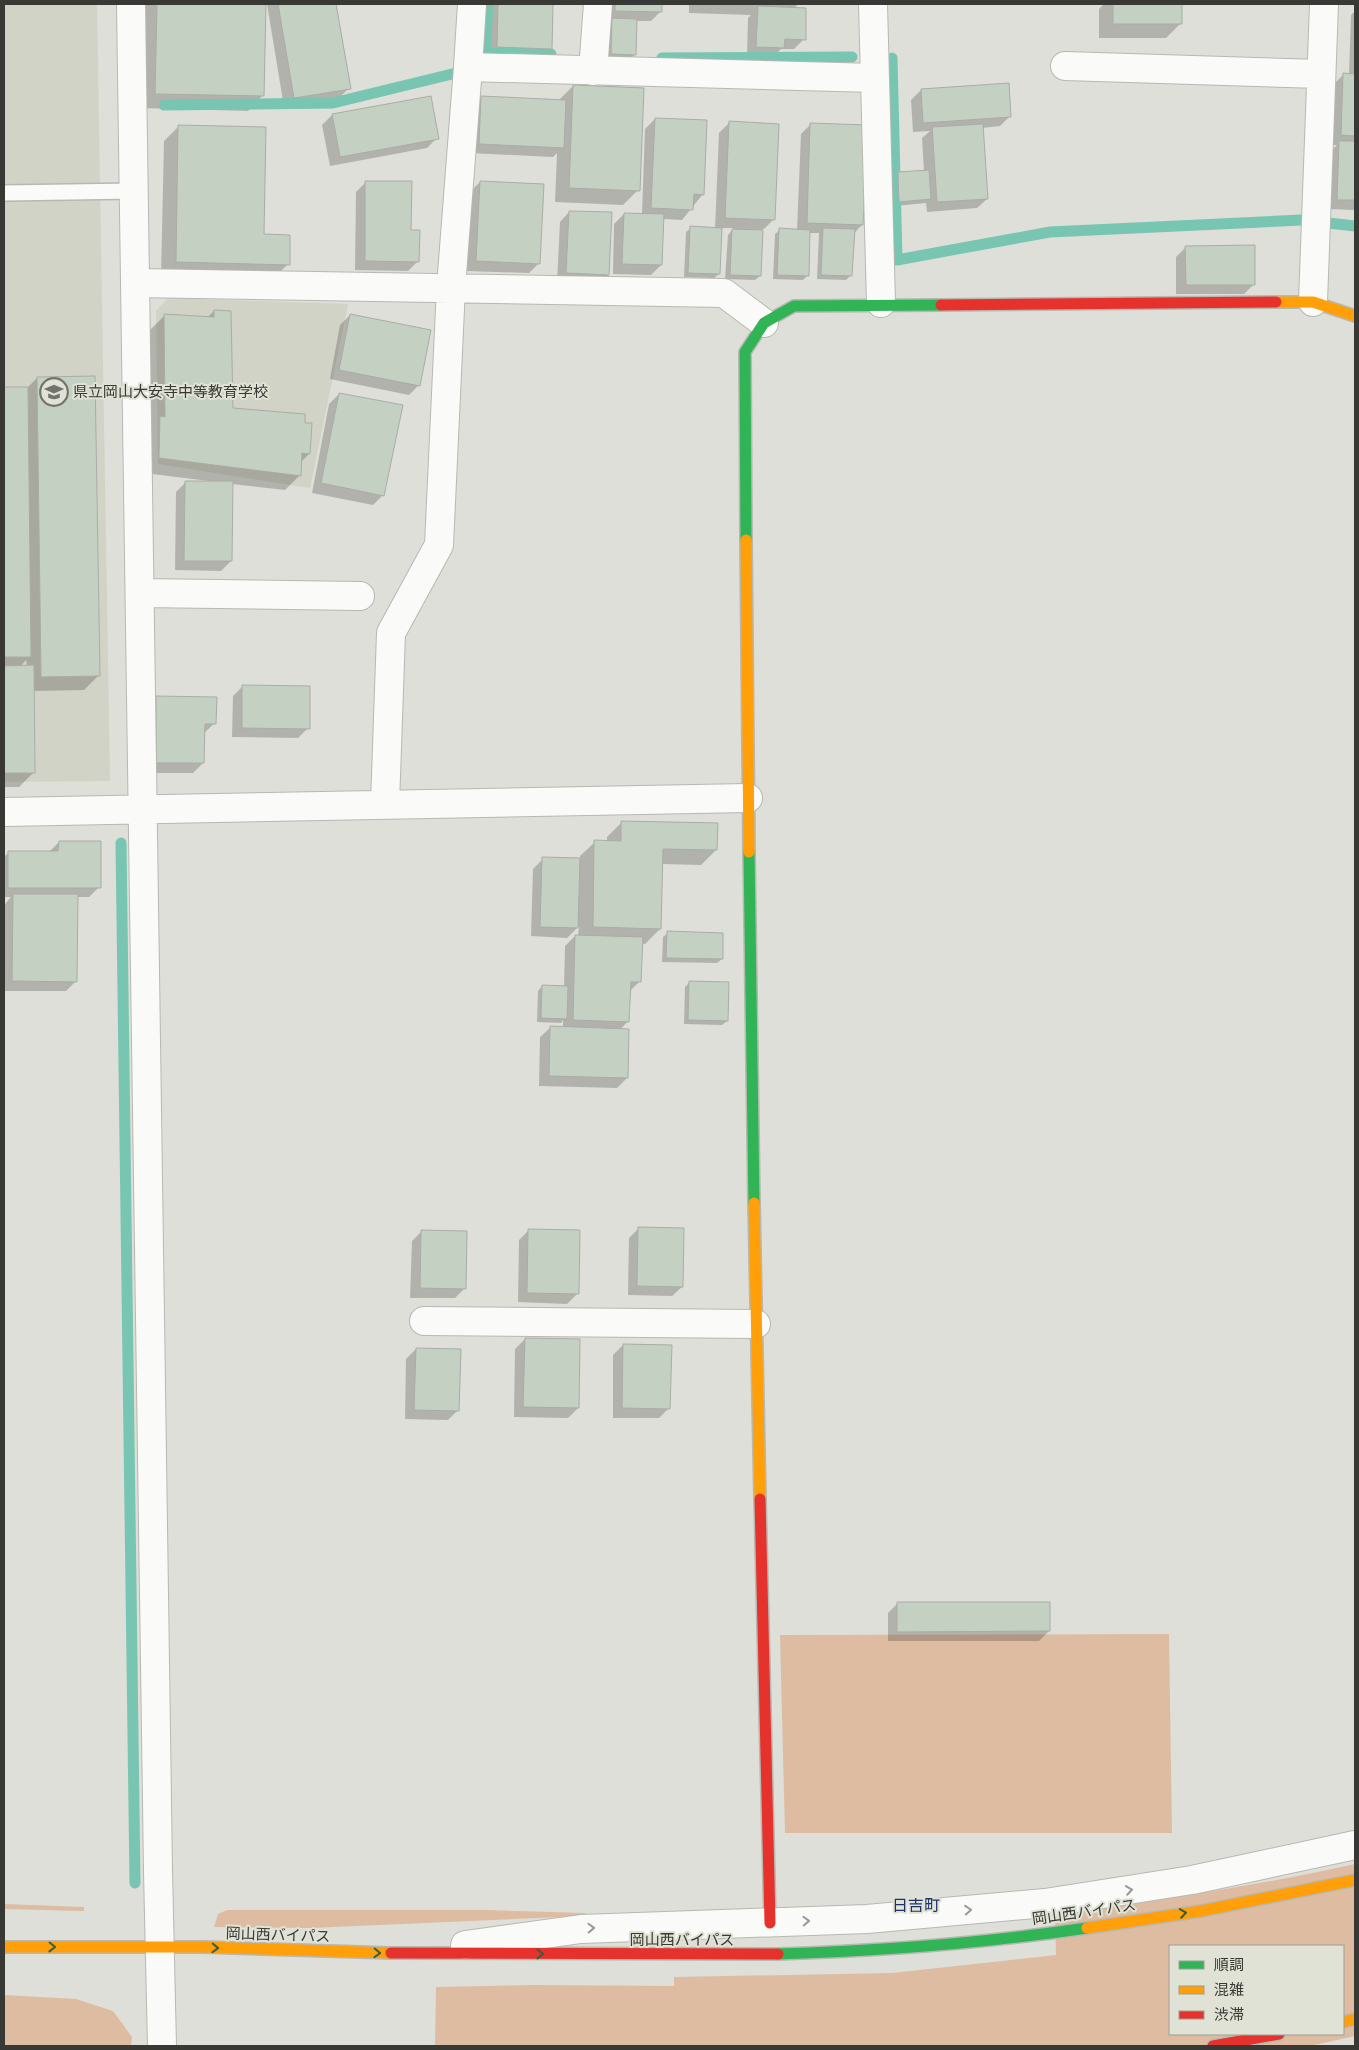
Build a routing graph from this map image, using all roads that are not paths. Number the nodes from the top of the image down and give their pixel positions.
1 (132, 4) edge
2 (472, 4) edge
3 (598, 4) edge
4 (872, 4) edge
5 (1324, 4) edge
6 (1066, 66) dead end
7 (468, 68) junction
8 (593, 71) junction
9 (1322, 74) junction
10 (875, 78) junction
11 (134, 191) junction
12 (4, 193) edge
13 (136, 283) junction
14 (451, 288) junction
15 (1313, 302) junction
16 (881, 304) junction
17 (1355, 316) edge
18 (764, 323) junction
19 (140, 594) junction
20 (360, 596) dead end
21 (748, 798) junction
22 (385, 804) junction
23 (143, 808) junction
24 (4, 812) edge
25 (424, 1321) dead end
26 (756, 1324) junction
27 (1355, 1845) edge
28 (1355, 1880) edge
29 (770, 1923) junction
30 (4, 1947) edge
31 (160, 1948) junction
32 (404, 1953) junction
33 (1274, 2035) edge
34 (162, 2046) edge
35 (1213, 2046) edge

1 - 11 street
2 - 7 street
3 - 8 street
4 - 10 street
5 - 9 street
6 - 9 street
7 - 8 street
7 - 14 street
8 - 10 street
9 - 15 street
10 - 16 street
11 - 12 lane
11 - 13 street
13 - 14 street
13 - 19 street
14 - 18 street
14 - 22 street
15 - 16 main road
15 - 17 main road
16 - 18 main road
18 - 21 main road
19 - 20 street
19 - 23 street
21 - 22 street
21 - 26 main road
22 - 23 street
23 - 24 street
23 - 31 street
25 - 26 street
26 - 29 main road
29 -> 27 street
32 -> 28 main road, 岡山西バイパス
32 -> 29 street
30 -> 31 main road, 岡山西バイパス
31 -> 32 main road, 岡山西バイパス
31 - 34 street
33 - 35 main road

